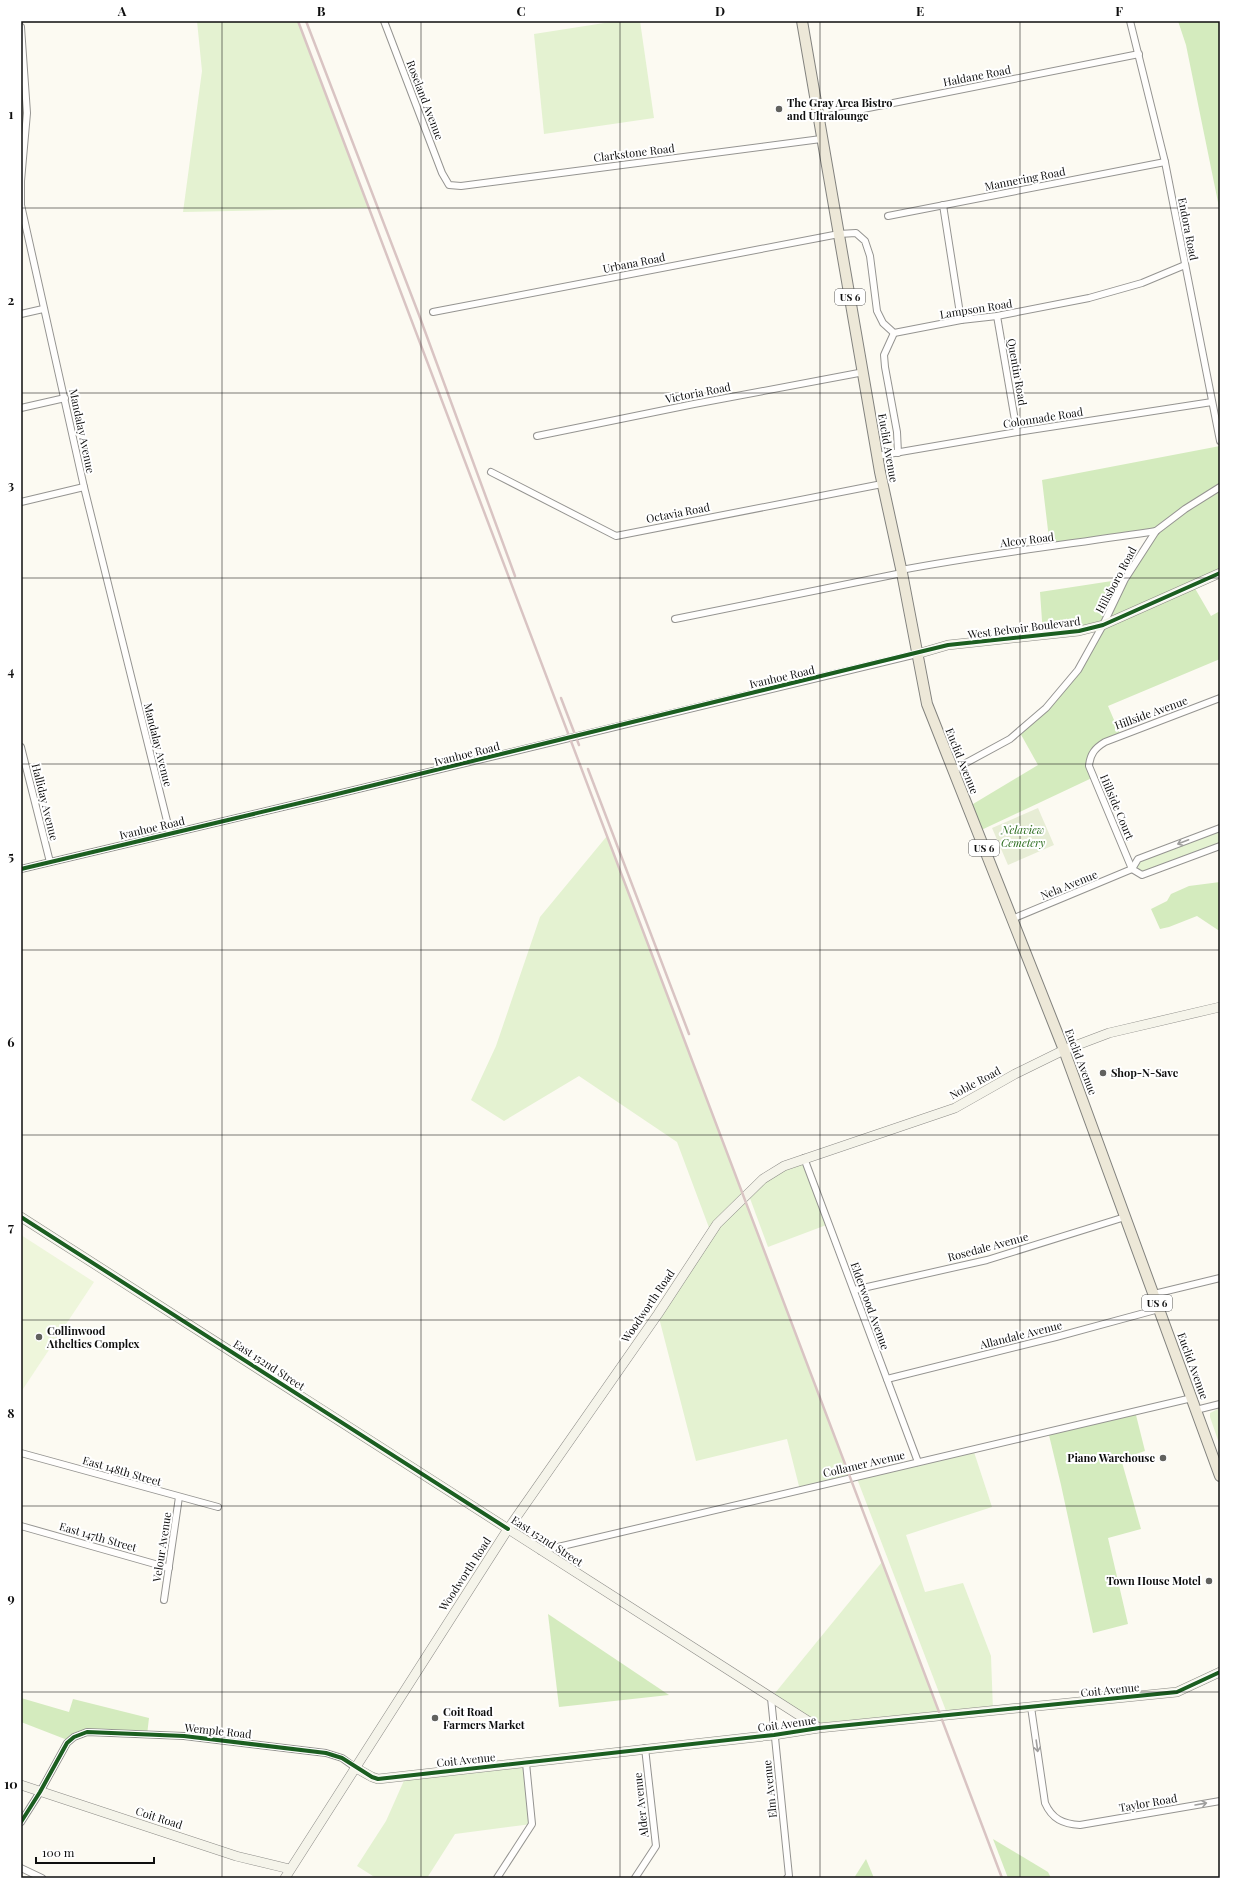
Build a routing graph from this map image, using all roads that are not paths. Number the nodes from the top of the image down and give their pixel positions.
1 (384, 21) edge
2 (802, 21) edge
3 (1130, 21) edge
4 (21, 27) edge
5 (1139, 54) junction
6 (818, 118) junction
7 (24, 132) edge
8 (821, 139) junction
9 (1165, 162) junction
10 (449, 184) joint
11 (943, 205) junction
12 (888, 216) dead end
13 (839, 234) junction
14 (1184, 265) junction
15 (43, 310) junction
16 (433, 312) dead end
17 (21, 314) edge
18 (997, 316) junction
19 (961, 320) junction
20 (894, 333) junction
21 (864, 372) junction
22 (65, 398) junction
23 (1212, 402) junction
24 (21, 408) edge
25 (1017, 432) junction
26 (537, 436) dead end
27 (1220, 441) edge
28 (898, 453) junction
29 (877, 456) junction
30 (491, 472) dead end
31 (882, 484) junction
32 (84, 487) junction
33 (1220, 487) edge
34 (21, 502) edge
35 (1156, 531) junction
36 (902, 571) junction
37 (1220, 573) edge
38 (675, 619) dead end
39 (1103, 625) junction
40 (917, 654) junction
41 (1220, 698) edge
42 (21, 747) edge
43 (1092, 751) joint
44 (953, 770) junction
45 (1220, 828) edge
46 (170, 833) junction
47 (1220, 846) edge
48 (50, 862) junction
49 (21, 869) edge
50 (1132, 869) junction
51 (1012, 919) junction
52 (1220, 1007) edge
53 (1064, 1050) junction
54 (804, 1158) junction
55 (748, 1193) joint
56 (21, 1217) edge
57 (1125, 1217) junction
58 (1220, 1278) edge
59 (854, 1290) junction
60 (1154, 1294) junction
61 (1159, 1308) junction
62 (886, 1379) junction
63 (1192, 1398) junction
64 (1220, 1404) edge
65 (1196, 1410) junction
66 (21, 1453) edge
67 (918, 1462) junction
68 (1220, 1476) edge
69 (179, 1497) junction
70 (218, 1507) dead end
71 (21, 1526) edge
72 (508, 1529) junction
73 (541, 1551) junction
74 (169, 1568) junction
75 (164, 1600) dead end
76 (1220, 1672) edge
77 (771, 1698) junction
78 (1031, 1707) junction
79 (819, 1728) junction
80 (774, 1735) junction
81 (645, 1748) junction
82 (526, 1763) junction
83 (356, 1768) junction
84 (21, 1785) edge
85 (40, 1792) junction
86 (1220, 1801) edge
87 (21, 1822) edge
88 (21, 1868) edge
89 (290, 1869) junction
90 (42, 1878) edge
91 (284, 1878) edge
92 (497, 1878) edge
93 (635, 1878) edge
94 (788, 1878) edge

1 - 10 street, Roseland Avenue
2 - 6 main road, Euclid Avenue / US 6
3 - 5 street, Endora Road
4 - 7 street, Mandalay Avenue
5 - 6 street, Haldane Road
5 - 9 street, Endora Road
6 - 8 main road, Euclid Avenue / US 6
7 - 15 street, Mandalay Avenue
8 - 10 street, Clarkstone Road
8 - 13 main road, Euclid Avenue / US 6
9 - 11 street, Mannering Road
9 - 14 street, Endora Road
11 - 12 street, Mannering Road
11 - 19 street
13 - 16 street, Urbana Road
13 - 20 street
13 - 21 main road, Euclid Avenue / US 6
14 - 18 street, Lampson Road
14 - 23 street, Endora Road
15 - 17 street
15 - 22 street, Mandalay Avenue
18 - 19 street, Lampson Road
18 - 25 street, Quentin Road
19 - 20 street, Lampson Road
20 - 28 street
21 - 26 street, Victoria Road
21 - 29 main road, Euclid Avenue / US 6
22 - 24 street
22 - 32 street, Mandalay Avenue
23 - 25 street, Colonnade Road
23 - 27 street, Endora Road
25 - 28 street, Colonnade Road
28 - 29 street, Colonnade Road
29 - 31 main road, Euclid Avenue / US 6
30 - 31 street, Octavia Road
31 - 36 main road, Euclid Avenue / US 6
32 - 34 street
32 - 46 street, Mandalay Avenue
33 - 35 street, Hillsboro Road
35 - 36 street, Alcoy Road
35 - 39 street, Hillsboro Road
36 - 38 street, Alcoy Road
36 - 40 main road, Euclid Avenue / US 6
37 - 39 street, West Belvoir Boulevard
39 - 40 street, West Belvoir Boulevard
39 - 44 street, Hillsboro Road
40 - 44 main road, Euclid Avenue / US 6
40 - 46 street, Ivanhoe Road
41 - 43 street, Hillside Avenue
42 - 48 street, Halliday Avenue
43 - 50 street, Hillside Court
44 - 51 main road, Euclid Avenue / US 6
45 -> 50 street, Nela Avenue
46 - 48 street, Ivanhoe Road
47 - 50 street
48 - 49 street, Ivanhoe Road
50 - 51 street, Nela Avenue
51 - 53 main road, Euclid Avenue / US 6
52 - 53 street, Noble Road
53 - 54 street, Noble Road
53 - 57 main road, Euclid Avenue / US 6
54 - 55 street, Noble Road
54 - 59 street, Elderwood Avenue
55 - 72 street, Woodworth Road
56 - 72 street, East 152nd Street
57 - 59 street, Rosedale Avenue
57 - 60 main road, Euclid Avenue / US 6
58 - 60 street
59 - 62 street, Elderwood Avenue
60 - 61 main road, Euclid Avenue / US 6
61 - 62 street, Allandale Avenue
61 - 63 main road, Euclid Avenue / US 6
62 - 67 street, Elderwood Avenue
63 - 65 main road, Euclid Avenue / US 6
63 - 67 street, Collamer Avenue
64 - 65 street
65 - 68 main road, Euclid Avenue / US 6
66 - 69 street, East 148th Street
67 - 73 street, Collamer Avenue
69 - 70 street, East 148th Street
69 - 74 street, Velour Avenue
71 - 74 street, East 147th Street
72 - 73 street, East 152nd Street
72 - 83 street, Woodworth Road
73 - 77 street, East 152nd Street
74 - 75 street, Velour Avenue
76 - 78 street, Coit Avenue
77 - 79 street, East 152nd Street
77 - 80 street, Elm Avenue
78 - 79 street, Coit Avenue
78 -> 86 street, Taylor Road
79 - 80 street, Coit Avenue
80 - 81 street, Coit Avenue
80 - 94 street, Elm Avenue
81 - 82 street, Coit Avenue
81 - 93 street, Alder Avenue
82 - 83 street, Coit Avenue
82 - 92 street
83 - 85 street, Wemple Road
83 - 89 street, Woodworth Road
84 - 85 street, Coit Road
85 - 87 street
85 - 89 street, Coit Road
88 - 90 street
89 - 91 street, Woodworth Road

